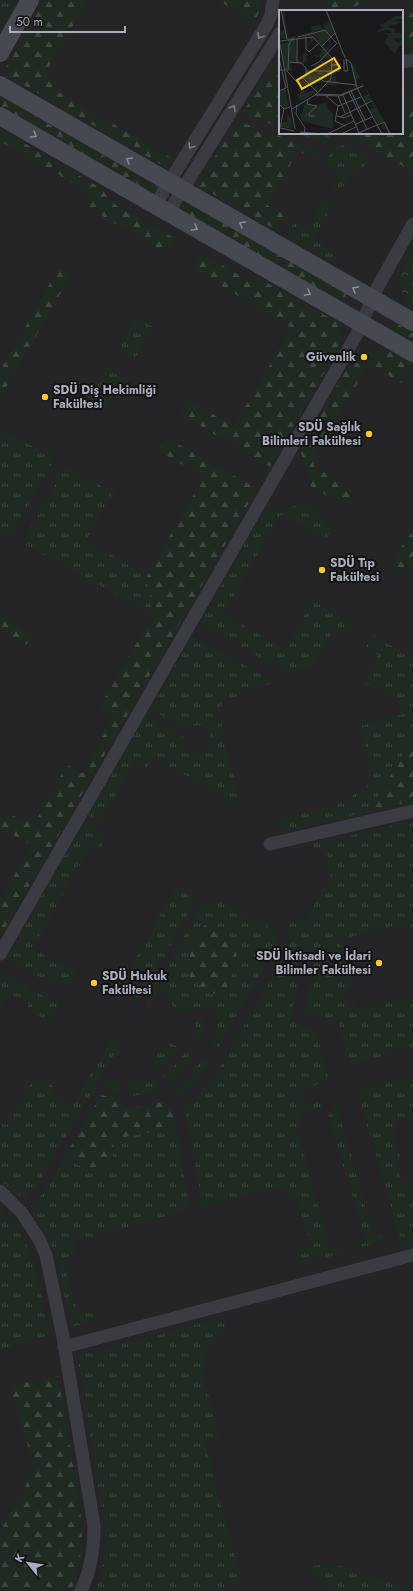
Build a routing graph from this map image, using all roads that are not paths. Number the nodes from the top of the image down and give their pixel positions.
1 (30, 0) edge
2 (275, 9) edge
3 (5, 33) edge
4 (279, 34) edge
5 (0, 53) edge
6 (413, 60) edge
7 (403, 62) edge
8 (0, 85) edge
9 (0, 116) edge
10 (175, 186) junction
11 (162, 209) junction
12 (413, 224) edge
13 (372, 299) junction
14 (413, 322) edge
15 (362, 324) junction
16 (413, 353) edge
17 (413, 811) edge
18 (270, 844) dead end
19 (0, 954) edge
20 (0, 1191) edge
21 (413, 1254) edge
22 (64, 1347) junction
23 (81, 1591) edge

1 - 3 street
2 -> 10 street
3 - 5 street
10 -> 4 street
6 - 7 street
10 -> 8 street
9 -> 11 street
10 - 11 street
13 -> 10 street
11 -> 15 street
12 - 13 street
13 - 14 street
13 - 15 street
15 - 16 street
15 - 19 street
17 - 18 street
20 - 22 street
21 - 22 street
22 - 23 street

